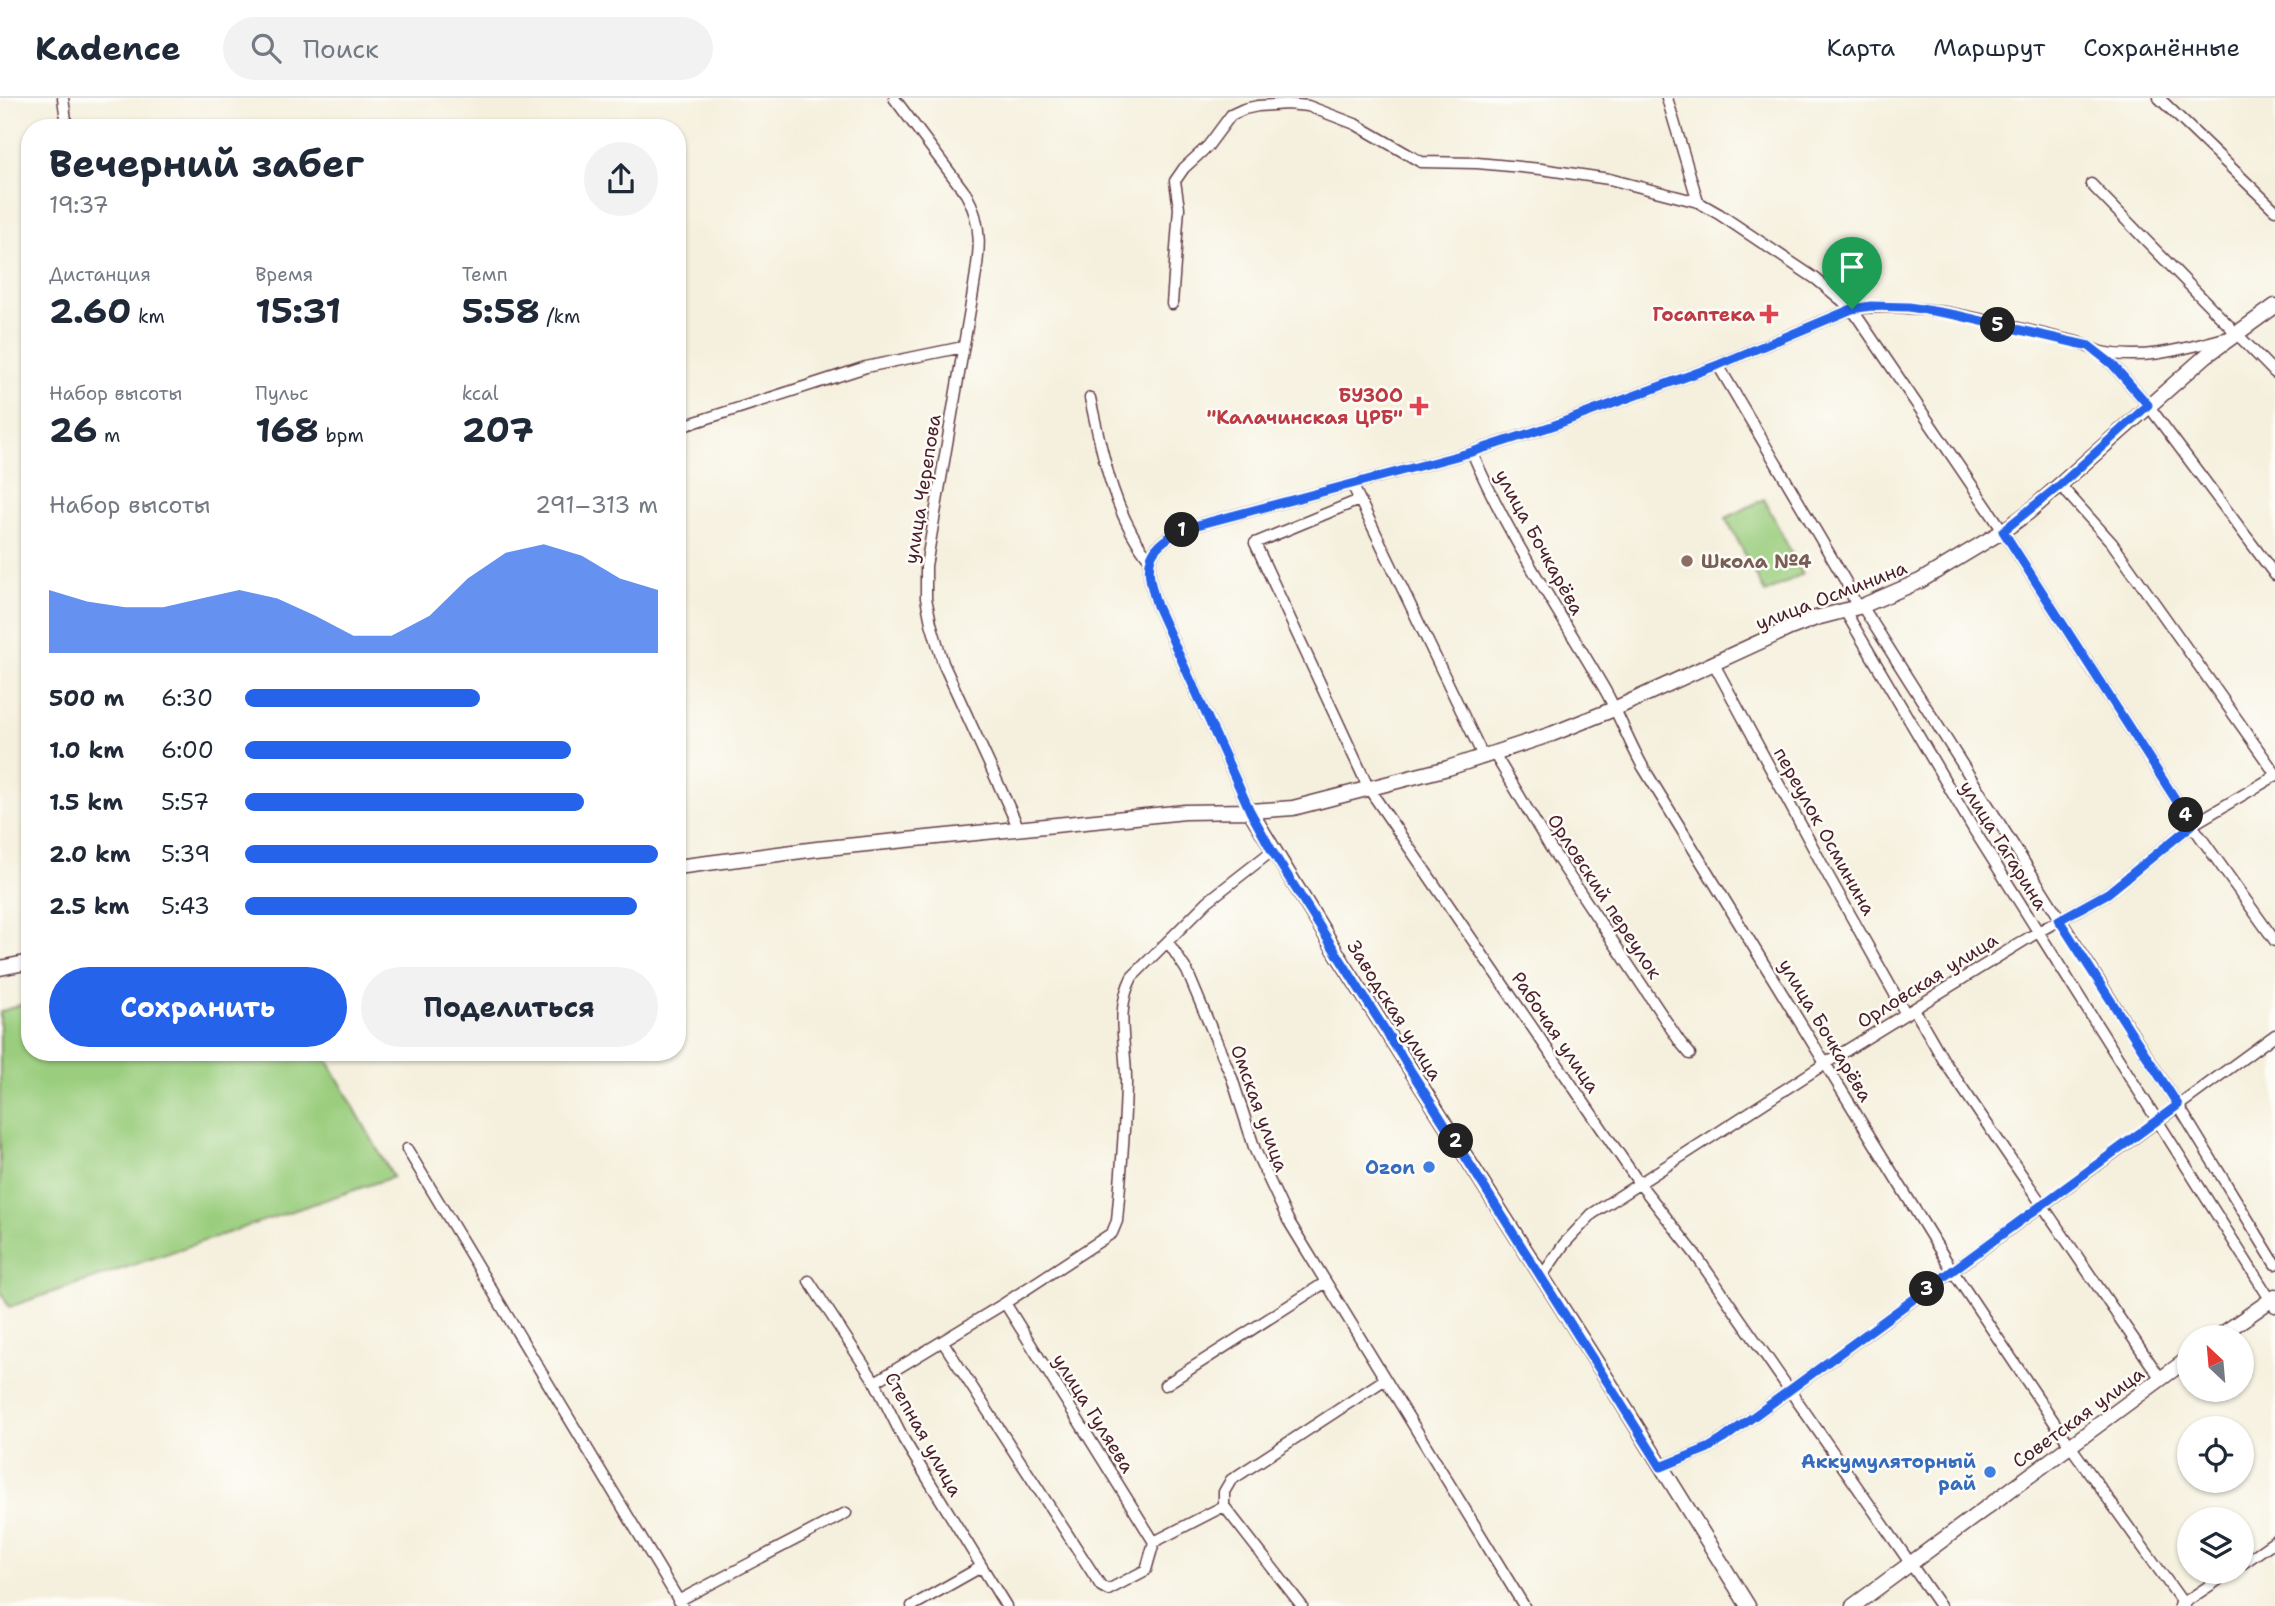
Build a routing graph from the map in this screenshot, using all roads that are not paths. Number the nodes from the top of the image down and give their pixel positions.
1 (63, 98) edge
2 (894, 98) edge
3 (1667, 98) edge
4 (2159, 98) edge
5 (1287, 101) edge
6 (66, 119) edge
7 (2091, 184) dead end
8 (1698, 202) junction
9 (2275, 210) edge
10 (1172, 304) dead end
11 (2275, 306) edge
12 (1852, 309) junction
13 (2233, 335) junction
14 (963, 347) junction
15 (2098, 351) junction
16 (1718, 365) junction
17 (2275, 373) edge
18 (1090, 398) dead end
19 (2148, 405) junction
20 (686, 422) edge
21 (1472, 452) junction
22 (1352, 484) junction
23 (2060, 485) junction
24 (1360, 500) junction
25 (2003, 531) junction
26 (1150, 560) junction
27 (2275, 575) edge
28 (1855, 608) junction
29 (1714, 664) junction
30 (1614, 709) junction
31 (1490, 756) junction
32 (2275, 774) edge
33 (1369, 789) junction
34 (1250, 811) junction
35 (2192, 825) junction
36 (1020, 829) junction
37 (1272, 851) junction
38 (686, 866) edge
39 (2059, 920) junction
40 (2038, 932) junction
41 (2275, 941) edge
42 (1168, 942) junction
43 (21, 964) edge
44 (0, 968) edge
45 (1910, 1011) junction
46 (2275, 1035) edge
47 (1690, 1054) dead end
48 (1826, 1063) junction
49 (2178, 1105) junction
50 (2157, 1121) junction
51 (407, 1149) dead end
52 (1639, 1183) junction
53 (2043, 1204) junction
54 (2275, 1264) edge
55 (1952, 1270) junction
56 (1542, 1276) junction
57 (809, 1281) dead end
58 (1326, 1282) junction
59 (2274, 1301) edge
60 (1005, 1303) junction
61 (2237, 1325) edge
62 (943, 1342) junction
63 (2177, 1367) edge
64 (2161, 1379) junction
65 (1384, 1380) junction
66 (876, 1382) junction
67 (1165, 1385) dead end
68 (1789, 1389) junction
69 (2071, 1447) junction
70 (1661, 1467) junction
71 (1224, 1506) junction
72 (846, 1513) dead end
73 (2275, 1541) edge
74 (1154, 1542) junction
75 (2254, 1556) edge
76 (1911, 1564) junction
77 (981, 1567) junction
78 (2213, 1584) edge
79 (680, 1603) edge
80 (2182, 1605) edge
81 (912, 1606) edge
82 (1006, 1606) edge
83 (1302, 1606) edge
84 (1524, 1606) edge
85 (1748, 1606) edge
86 (1853, 1606) edge
87 (1940, 1606) edge

1 - 6 street
2 - 14 street, улица Черепова
3 - 8 street
4 - 9 street
5 - 8 street
5 - 10 street
7 - 13 street
8 - 12 street
11 - 13 street, улица Осминина
12 - 15 street
12 - 16 street
12 - 25 street
13 - 15 street
13 - 17 street
13 - 19 street, улица Осминина
14 - 20 street
14 - 36 street, улица Черепова
15 - 19 street
16 - 21 street
16 - 28 street, улица Гагарина
18 - 26 street, Заводская улица
19 - 23 street, улица Осминина
19 - 27 street
21 - 22 street
21 - 30 street, улица Бочкарёва
22 - 24 street, Орловский переулок
22 - 26 street
23 - 25 street, улица Осминина
23 - 32 street
24 - 31 street, Орловский переулок
24 - 33 street, Рабочая улица
25 - 28 street, улица Осминина
25 - 35 street
26 - 34 street, Заводская улица
28 - 29 street, улица Осминина
28 - 39 street, улица Гагарина
28 - 40 street, улица Гагарина
29 - 30 street, улица Осминина
29 - 45 street, переулок Осминина
30 - 31 street, улица Осминина
30 - 48 street, улица Бочкарёва
31 - 33 street, улица Осминина
31 - 47 street, Орловский переулок
32 - 35 street, Орловская улица
33 - 34 street, улица Осминина
33 - 52 street, Рабочая улица
34 - 36 street, улица Осминина
34 - 37 street, Заводская улица
35 - 39 street, Орловская улица
35 - 41 street
36 - 38 street, улица Осминина
37 - 42 street
37 - 56 street, Заводская улица
39 - 40 street, Орловская улица
39 - 49 street, улица Гагарина
40 - 45 street, Орловская улица
40 - 50 street, улица Гагарина
42 - 58 street, Омская улица
42 - 60 street
43 - 44 street
45 - 48 street, Орловская улица
45 - 53 street, переулок Осминина
46 - 49 street
48 - 52 street, Орловская улица
48 - 55 street, улица Бочкарёва
49 - 50 street
49 - 54 street, улица Гагарина
50 - 53 street
50 - 59 street, улица Гагарина
51 - 79 street
52 - 56 street, Орловская улица
52 - 68 street, Рабочая улица
53 - 55 street
53 - 64 street, переулок Осминина
55 - 68 street
55 - 69 street, улица Бочкарёва
56 - 70 street, Заводская улица
57 - 66 street, Степная улица
58 - 65 street, Омская улица
58 - 67 street
59 - 61 street
60 - 62 street
60 - 74 street, улица Гуляева
62 - 66 street
62 - 74 street
63 - 64 street, Советская улица
64 - 69 street, Советская улица
65 - 71 street
65 - 84 street, Омская улица
66 - 77 street, Степная улица
68 - 70 street
68 - 76 street, Рабочая улица
69 - 76 street, Советская улица
69 - 80 street, улица Бочкарёва
70 - 85 street, Заводская улица
71 - 74 street
71 - 83 street
72 - 79 street
73 - 75 street
76 - 86 street, Советская улица
76 - 87 street, Рабочая улица
77 - 81 street
77 - 82 street, Степная улица
78 - 80 street

